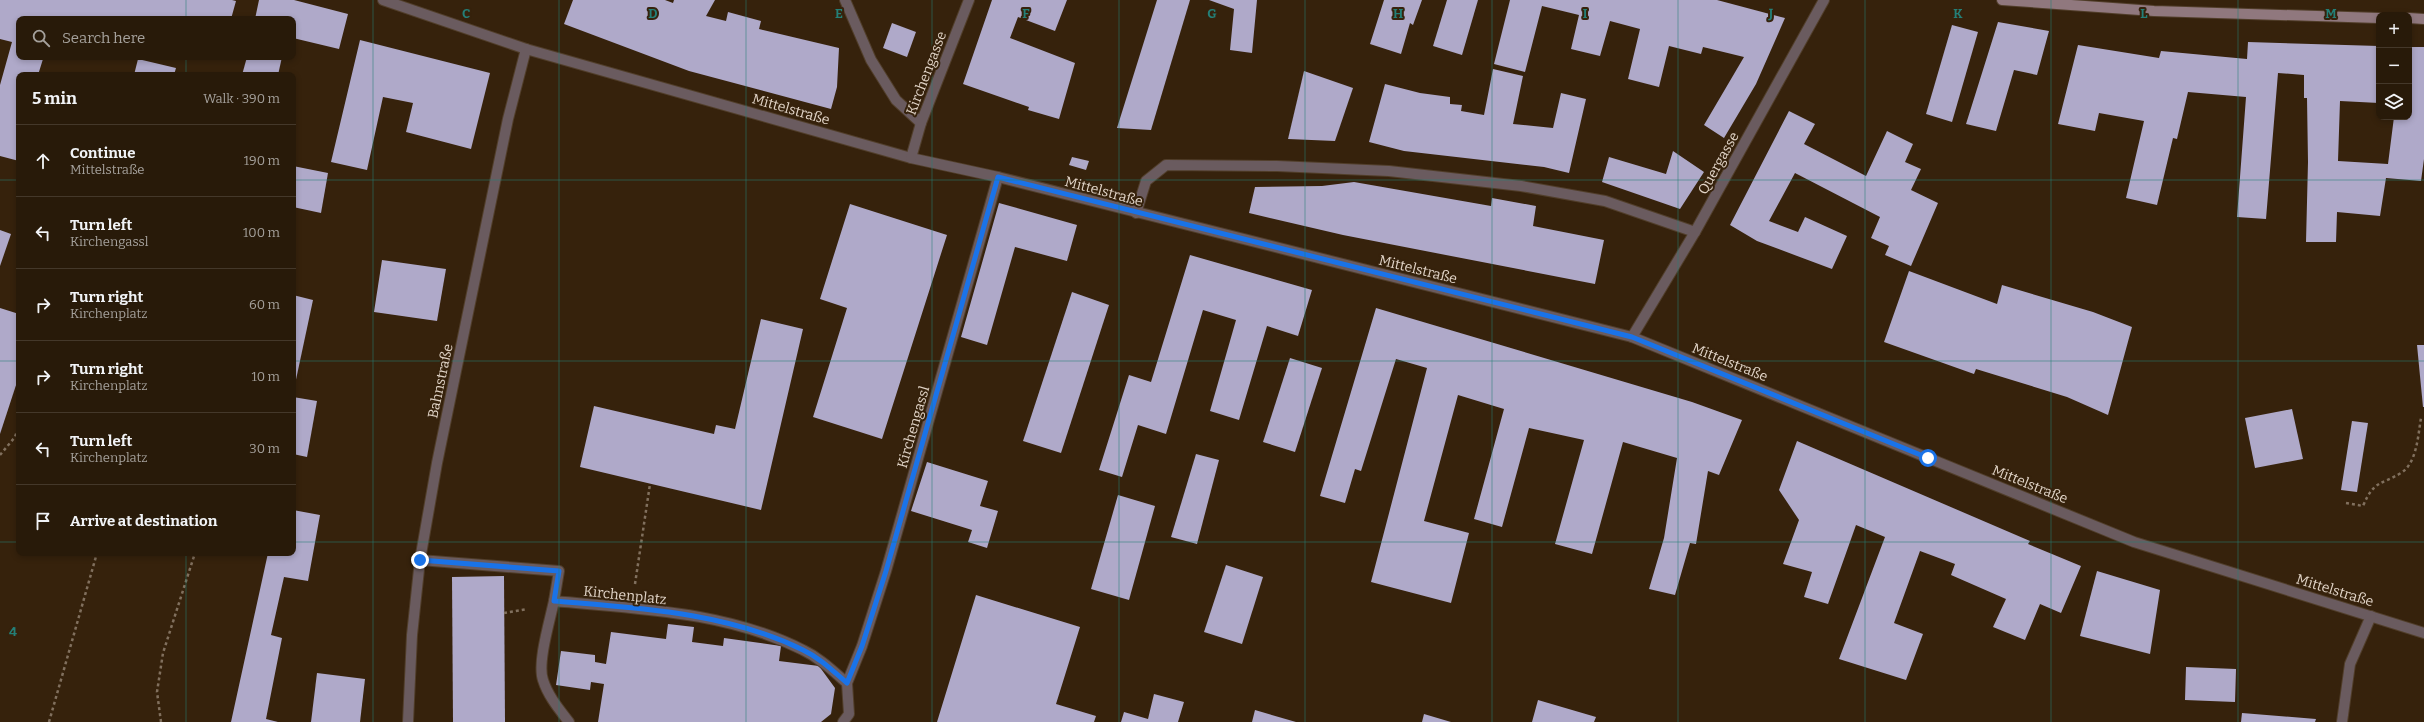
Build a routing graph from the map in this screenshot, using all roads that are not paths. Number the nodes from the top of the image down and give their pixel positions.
1 (384, 0) edge
2 (846, 0) edge
3 (969, 0) edge
4 (1824, 0) edge
5 (2002, 0) edge
6 (2376, 18) edge
7 (2412, 18) edge
8 (2424, 19) edge
9 (526, 49) junction
10 (921, 123) junction
11 (911, 158) junction
12 (998, 177) junction
13 (1136, 213) junction
14 (1695, 232) junction
15 (1632, 337) junction
16 (420, 560) junction
17 (554, 601) junction
18 (2371, 616) junction
19 (2424, 632) edge
20 (847, 683) junction
21 (408, 722) edge
22 (569, 722) edge
23 (843, 722) edge
24 (2342, 722) edge

1 - 9 street, Mittelstraße
2 - 10 street
3 - 10 street, Kirchengasse
4 - 14 street, Quergasse
5 - 6 main road
7 - 8 main road
9 - 11 street, Mittelstraße
9 - 16 street, Bahnstraße
10 - 11 street, Kirchengasse
11 - 12 street, Mittelstraße
12 - 13 street, Mittelstraße
12 - 20 street, Kirchengassl
13 - 14 street
13 - 15 street, Mittelstraße
14 - 15 street, Quergasse
15 - 18 street, Mittelstraße
16 - 17 street
16 - 21 street, Bahnstraße
17 - 20 street, Kirchenplatz
17 - 22 street
18 - 19 street, Mittelstraße
18 - 24 street
20 - 23 street

